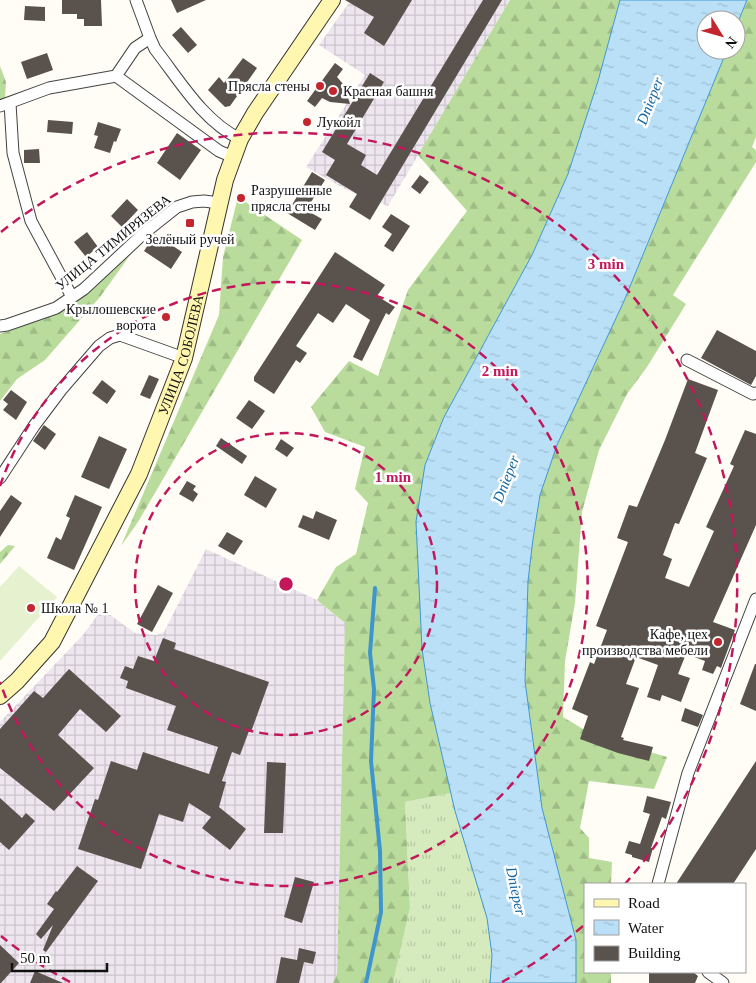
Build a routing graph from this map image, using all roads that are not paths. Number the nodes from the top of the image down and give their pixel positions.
1 (136, 0) edge
2 (328, 1) edge
3 (150, 38) junction
4 (116, 76) junction
5 (5, 104) edge
6 (240, 138) junction
7 (233, 157) junction
8 (219, 203) junction
9 (72, 297) junction
10 (0, 326) edge
11 (184, 358) junction
12 (687, 360) dead end
13 (756, 393) edge
14 (0, 478) edge
15 (756, 599) edge
16 (0, 696) edge
17 (658, 883) edge
18 (709, 973) edge
19 (724, 983) edge

1 - 3 street
2 - 6 main road, УЛИЦА СОБОЛЕВА
3 - 4 street
3 - 6 street
4 - 5 street
4 - 7 street
5 - 9 street
6 - 7 main road, УЛИЦА СОБОЛЕВА
7 - 8 main road, УЛИЦА СОБОЛЕВА
8 - 9 street, УЛИЦА ТИМИРЯЗЕВА
8 - 11 main road, УЛИЦА СОБОЛЕВА
9 - 10 street, УЛИЦА ТИМИРЯЗЕВА
11 - 14 street
11 - 16 main road, УЛИЦА СОБОЛЕВА
12 - 13 street
15 - 17 street
18 - 19 street

